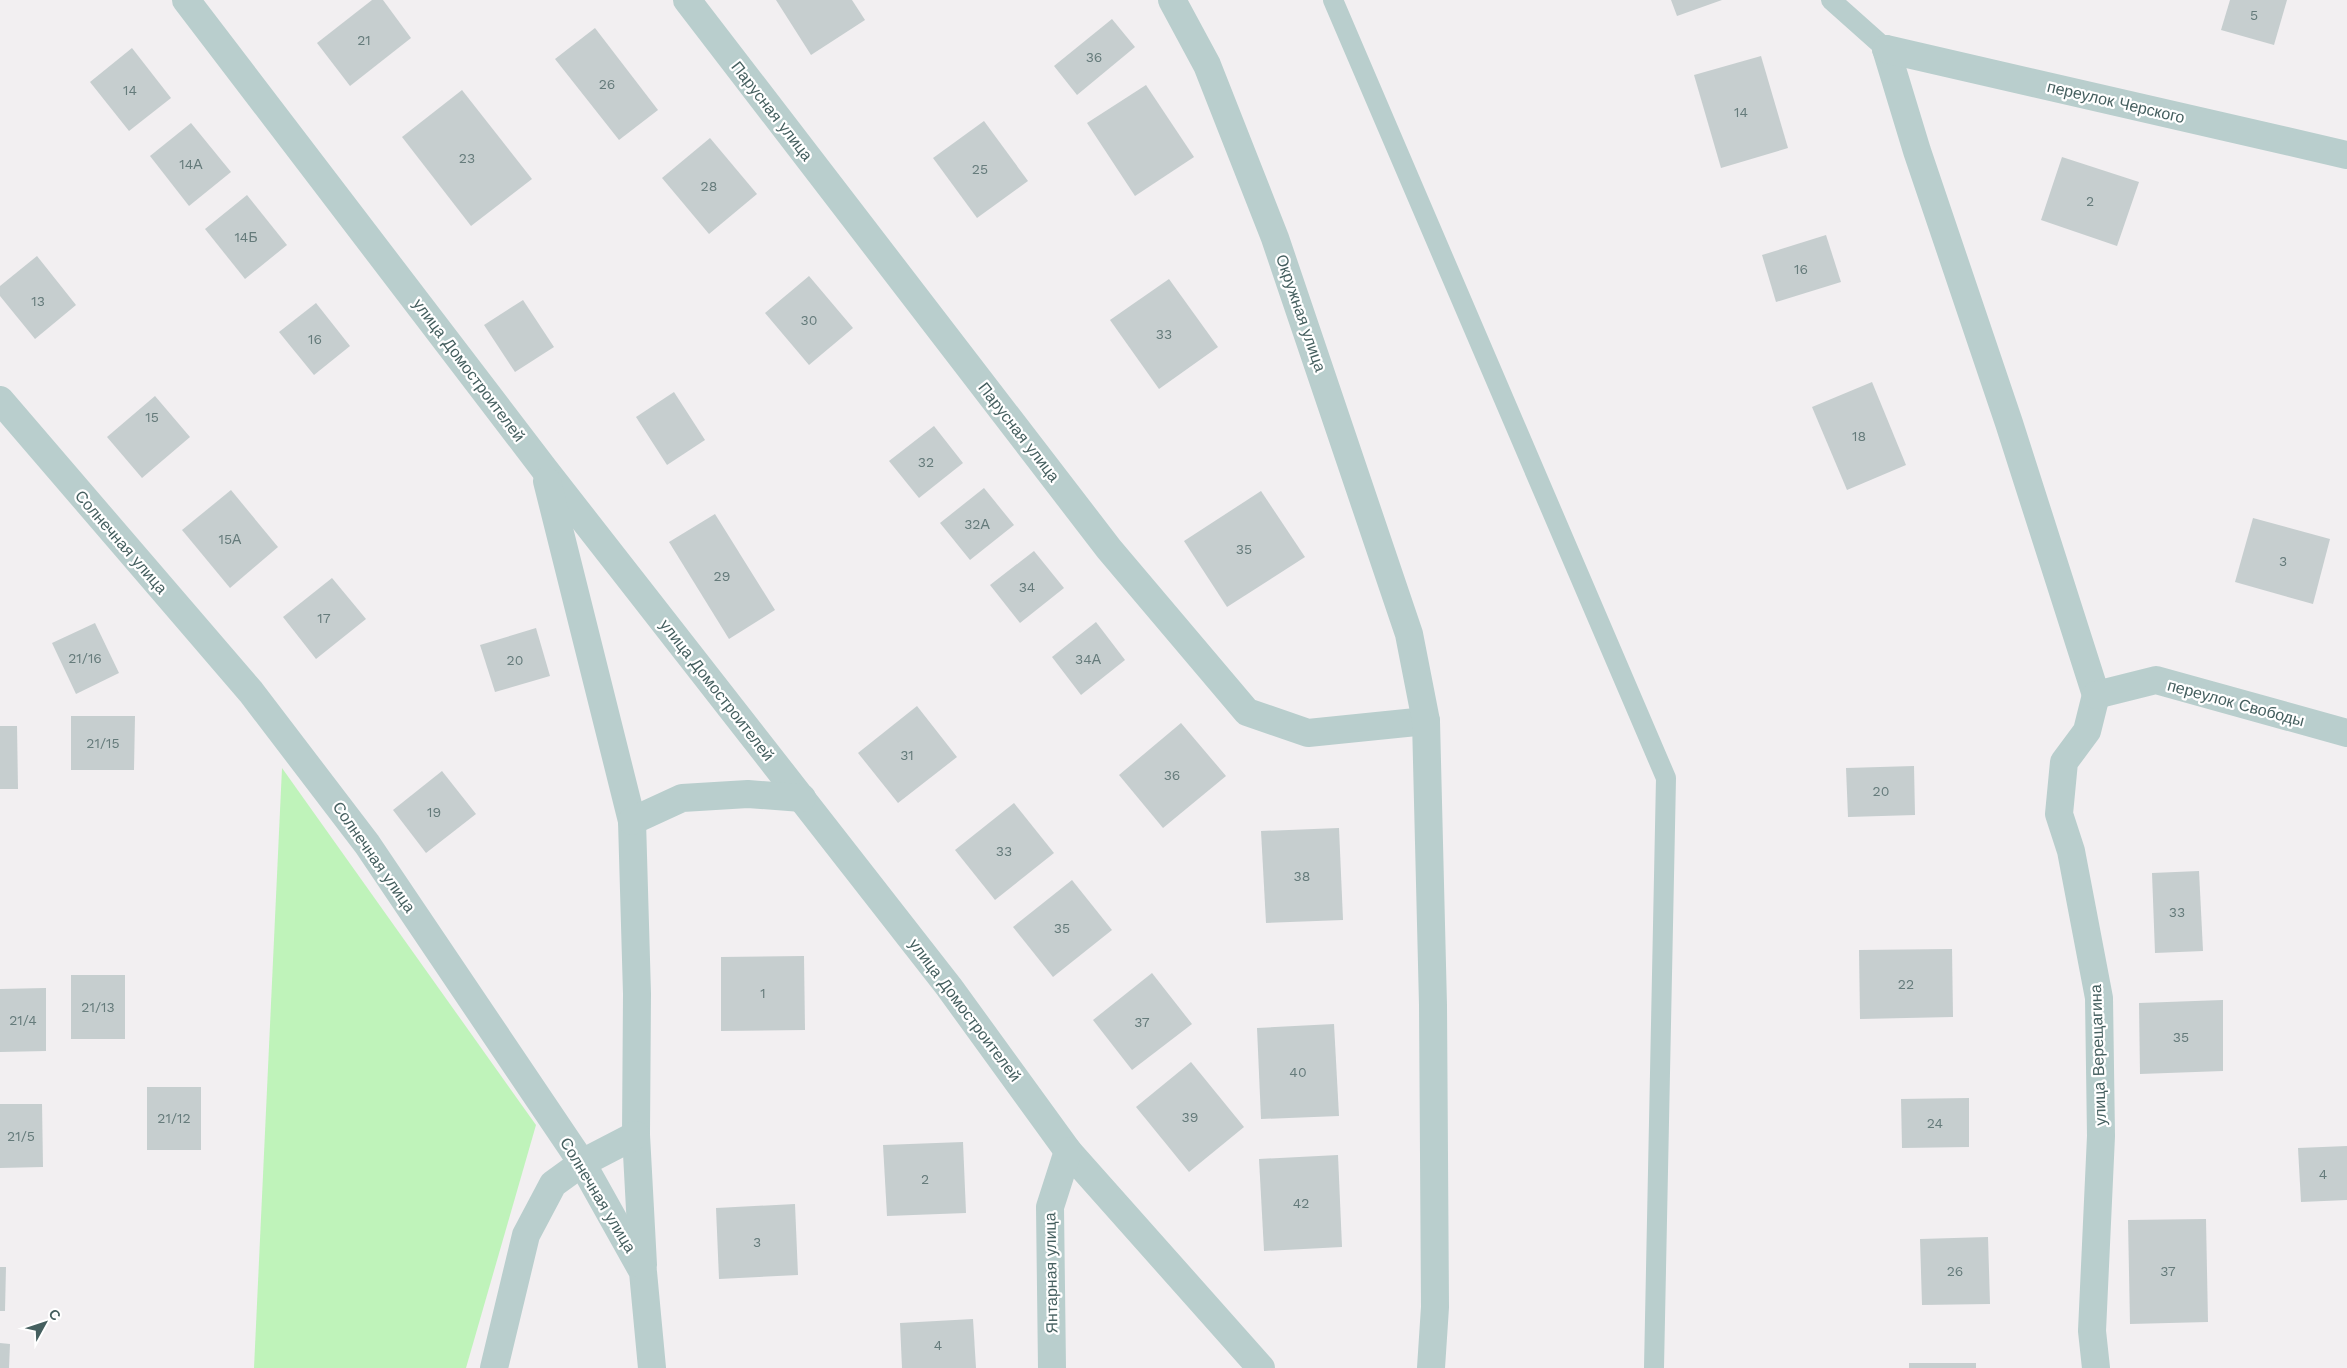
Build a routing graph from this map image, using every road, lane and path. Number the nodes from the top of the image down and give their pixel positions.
1 (186, 0) edge
2 (688, 0) edge
3 (1172, 0) edge
4 (1333, 0) edge
5 (1830, 0) edge
6 (1886, 50) junction
7 (2347, 155) edge
8 (0, 400) edge
9 (545, 470) junction
10 (2096, 695) junction
11 (1426, 721) junction
12 (2347, 733) edge
13 (802, 798) junction
14 (632, 822) junction
15 (636, 1135) junction
16 (1068, 1151) junction
17 (582, 1163) junction
18 (643, 1272) junction
19 (494, 1368) edge
20 (652, 1368) edge
21 (1052, 1368) edge
22 (1261, 1368) edge
23 (1431, 1368) edge
24 (1654, 1368) edge
25 (2096, 1368) edge

1 - 9 street, улица Домостроителей
2 - 11 street, Парусная улица
3 - 11 street, Окружная улица
4 - 24 lane
5 - 6 lane
6 - 7 street, переулок Черского
6 - 10 street
8 - 17 street, Солнечная улица
9 - 13 street, улица Домостроителей
9 - 14 street
10 - 12 street, переулок Свободы
10 - 25 street, улица Верещагина
11 - 23 street, Окружная улица
13 - 14 street
13 - 16 street, улица Домостроителей
14 - 15 street
15 - 17 street
15 - 18 street
16 - 21 street, Янтарная улица
16 - 22 street, улица Домостроителей
17 - 18 street, Солнечная улица
17 - 19 street
18 - 20 street, Солнечная улица

